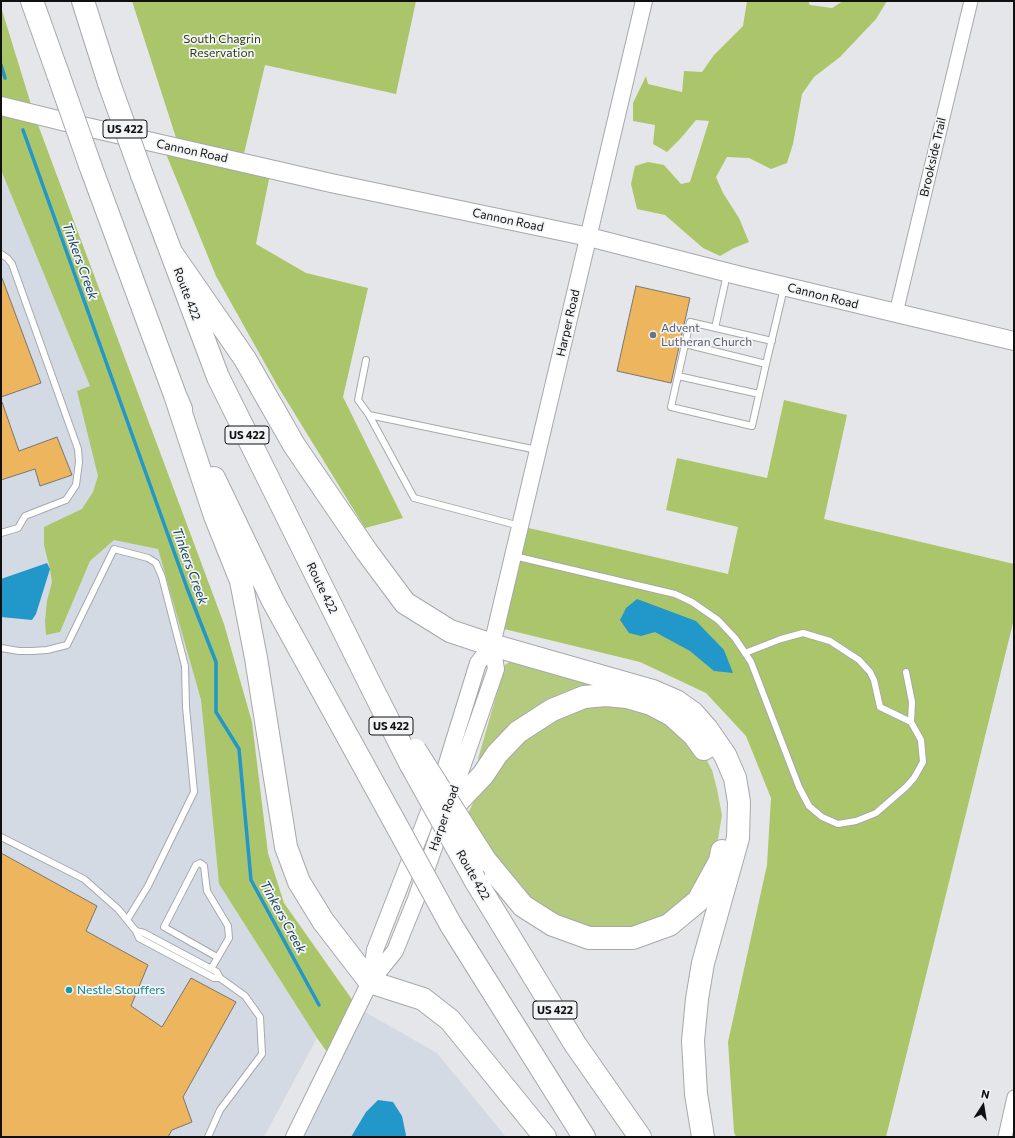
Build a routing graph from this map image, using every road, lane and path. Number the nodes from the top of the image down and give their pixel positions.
1 (32, 1) edge
2 (82, 1) edge
3 (644, 1) edge
4 (971, 1) edge
5 (1, 106) edge
6 (589, 237) junction
7 (1, 254) edge
8 (172, 255) junction
9 (727, 272) junction
10 (784, 286) junction
11 (896, 313) junction
12 (716, 328) junction
13 (772, 341) junction
14 (1014, 341) edge
15 (685, 344) junction
16 (366, 360) dead end
17 (766, 364) junction
18 (678, 376) junction
19 (759, 394) junction
20 (175, 395) junction
21 (368, 415) junction
22 (538, 450) junction
23 (520, 526) junction
24 (1, 532) edge
25 (513, 556) junction
26 (492, 645) junction
27 (1, 648) edge
28 (745, 653) junction
29 (906, 672) dead end
30 (912, 722) junction
31 (413, 757) junction
32 (445, 815) junction
33 (1, 837) edge
34 (127, 920) junction
35 (136, 932) junction
36 (217, 957) junction
37 (211, 969) junction
38 (220, 978) junction
39 (370, 982) junction
40 (1014, 1097) edge
41 (208, 1137) edge
42 (294, 1137) edge
43 (546, 1137) edge
44 (584, 1137) edge
45 (640, 1137) edge
46 (703, 1137) edge
47 (1005, 1137) edge

1 - 20 highway, bridge
2 - 8 highway, Route 422 / US 422, bridge
3 - 6 street, Harper Road
4 - 11 street, Brookside Trail
5 - 6 main road, Cannon Road
6 - 9 main road, Cannon Road
6 - 22 street, Harper Road
7 - 24 lane
8 - 26 highway
8 - 31 highway, Route 422 / US 422
9 - 10 main road, Cannon Road
9 - 12 lane
10 - 11 main road, Cannon Road
10 - 13 lane
11 - 14 main road, Cannon Road
12 - 13 lane
12 - 15 lane
13 - 17 lane
15 - 17 lane
15 - 18 lane
16 - 21 lane
17 - 19 lane
18 - 19 lane
18 - 19 lane
20 - 39 highway
20 - 44 highway, bridge
21 - 22 lane
21 - 23 lane
22 - 23 street, Harper Road
23 - 25 street, Harper Road
25 - 26 street, Harper Road
25 - 28 lane
26 - 32 street, Harper Road
26 - 39 street, Harper Road
26 - 46 highway
27 - 34 lane
28 - 30 lane
28 - 30 lane
29 - 30 lane
31 - 32 highway, bridge
31 - 45 highway, Route 422 / US 422, bridge
32 - 39 street, Harper Road
33 - 34 lane
34 - 35 lane
35 - 37 lane
35 - 38 lane
36 - 36 lane
36 - 37 lane
37 - 38 lane
38 - 41 lane
39 - 42 street, Harper Road
39 - 43 highway
40 - 47 street

